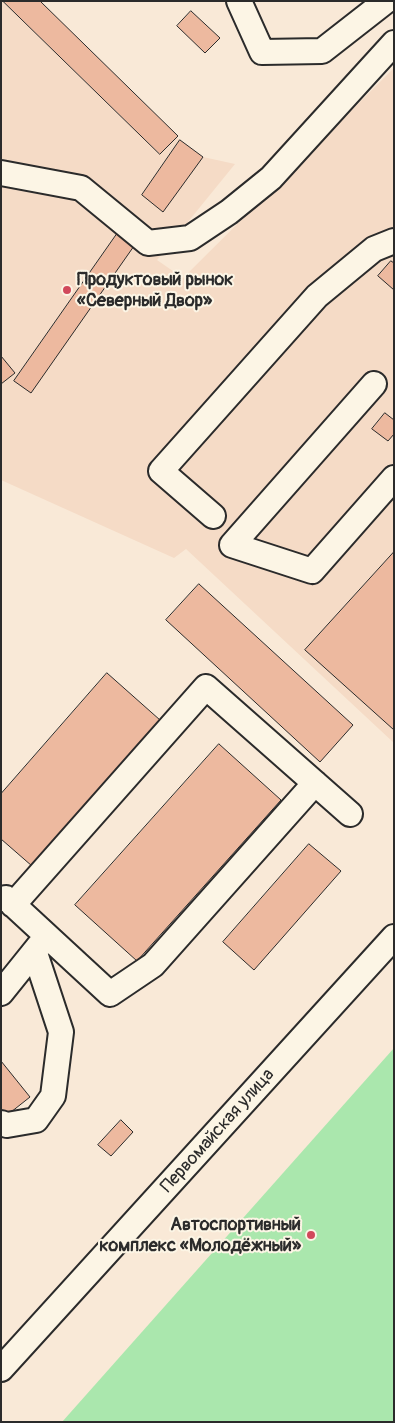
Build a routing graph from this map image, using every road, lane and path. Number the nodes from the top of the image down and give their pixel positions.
1 (239, 1) edge
2 (386, 1) edge
3 (394, 43) edge
4 (1, 173) edge
5 (394, 241) edge
6 (374, 384) dead end
7 (394, 478) edge
8 (213, 516) dead end
9 (315, 783) junction
10 (350, 814) dead end
11 (7, 902) edge
12 (394, 937) edge
13 (41, 944) junction
14 (1, 993) edge
15 (1, 1123) edge
16 (1, 1370) edge

1 - 2 street
3 - 4 street
5 - 8 street
6 - 7 street
9 - 10 street
9 - 11 street
9 - 13 street
11 - 13 street
12 - 16 street, Первомайская улица
13 - 14 street
13 - 15 street

